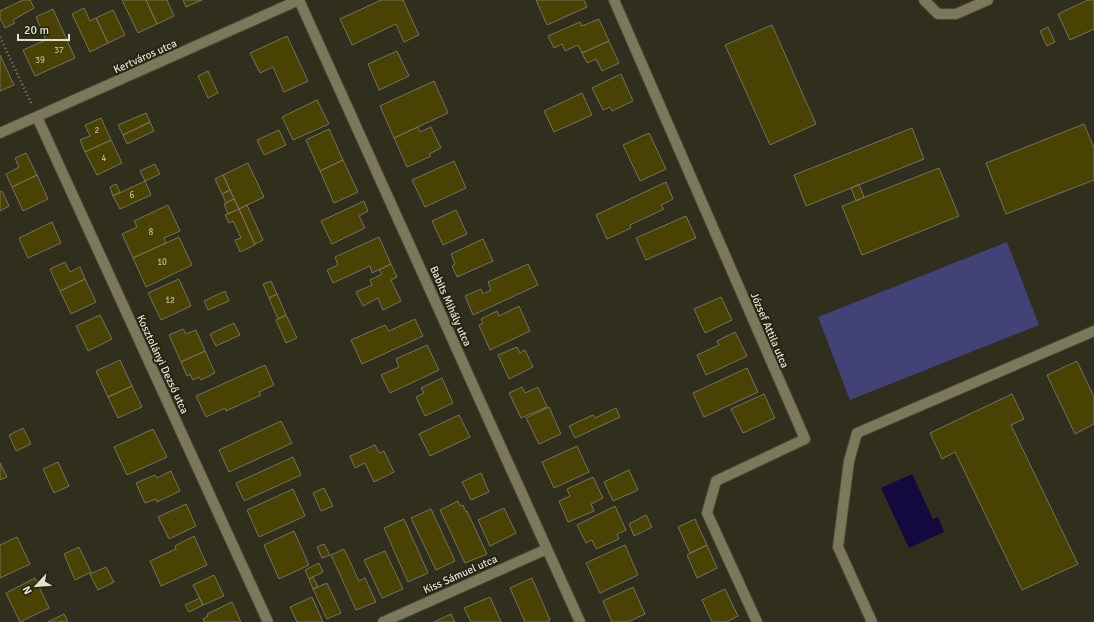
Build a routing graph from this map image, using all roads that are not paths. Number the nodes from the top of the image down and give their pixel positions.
1 (299, 0) edge
2 (614, 0) edge
3 (924, 0) edge
4 (988, 0) edge
5 (37, 117) junction
6 (0, 133) edge
7 (1094, 331) edge
8 (547, 549) junction
9 (268, 622) edge
10 (382, 622) edge
11 (580, 622) edge
12 (757, 622) edge
13 (872, 622) edge

1 - 5 street, Kertváros utca
1 - 8 street, Babits Mihály utca
2 - 12 street, József Attila utca
3 - 4 street
5 - 6 street, Kertváros utca
5 - 9 street, Kosztolányi Dezső utca
7 - 13 street
8 - 10 street, Kiss Sámuel utca
8 - 11 street, Babits Mihály utca

